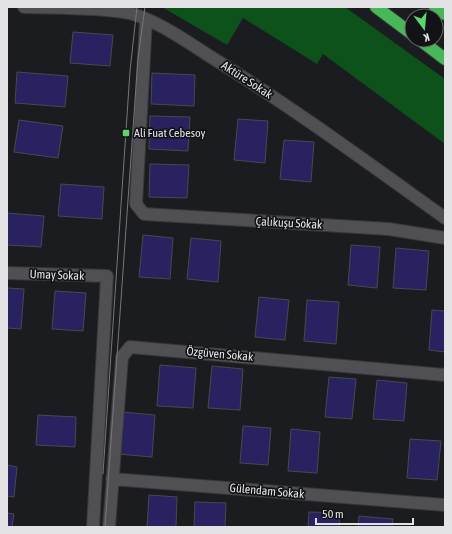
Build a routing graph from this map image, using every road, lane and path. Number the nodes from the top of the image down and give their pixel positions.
1 (24, 7) edge
2 (376, 7) edge
3 (435, 7) edge
4 (445, 14) edge
5 (146, 20) junction
6 (404, 28) edge
7 (431, 48) edge
8 (445, 59) edge
9 (445, 218) edge
10 (445, 238) edge
11 (7, 273) edge
12 (445, 375) edge
13 (112, 479) junction
14 (445, 506) edge
15 (93, 527) edge
16 (109, 527) edge

1 - 5 street, Aktüre Sokak
2 - 6 highway
3 - 4 highway
5 - 9 street, Aktüre Sokak
5 - 10 street, Çalıkuşu Sokak
7 - 8 highway
11 - 15 street, Umay Sokak
12 - 13 street, Özgüven Sokak
13 - 14 street, Gülendam Sokak
13 - 16 street

